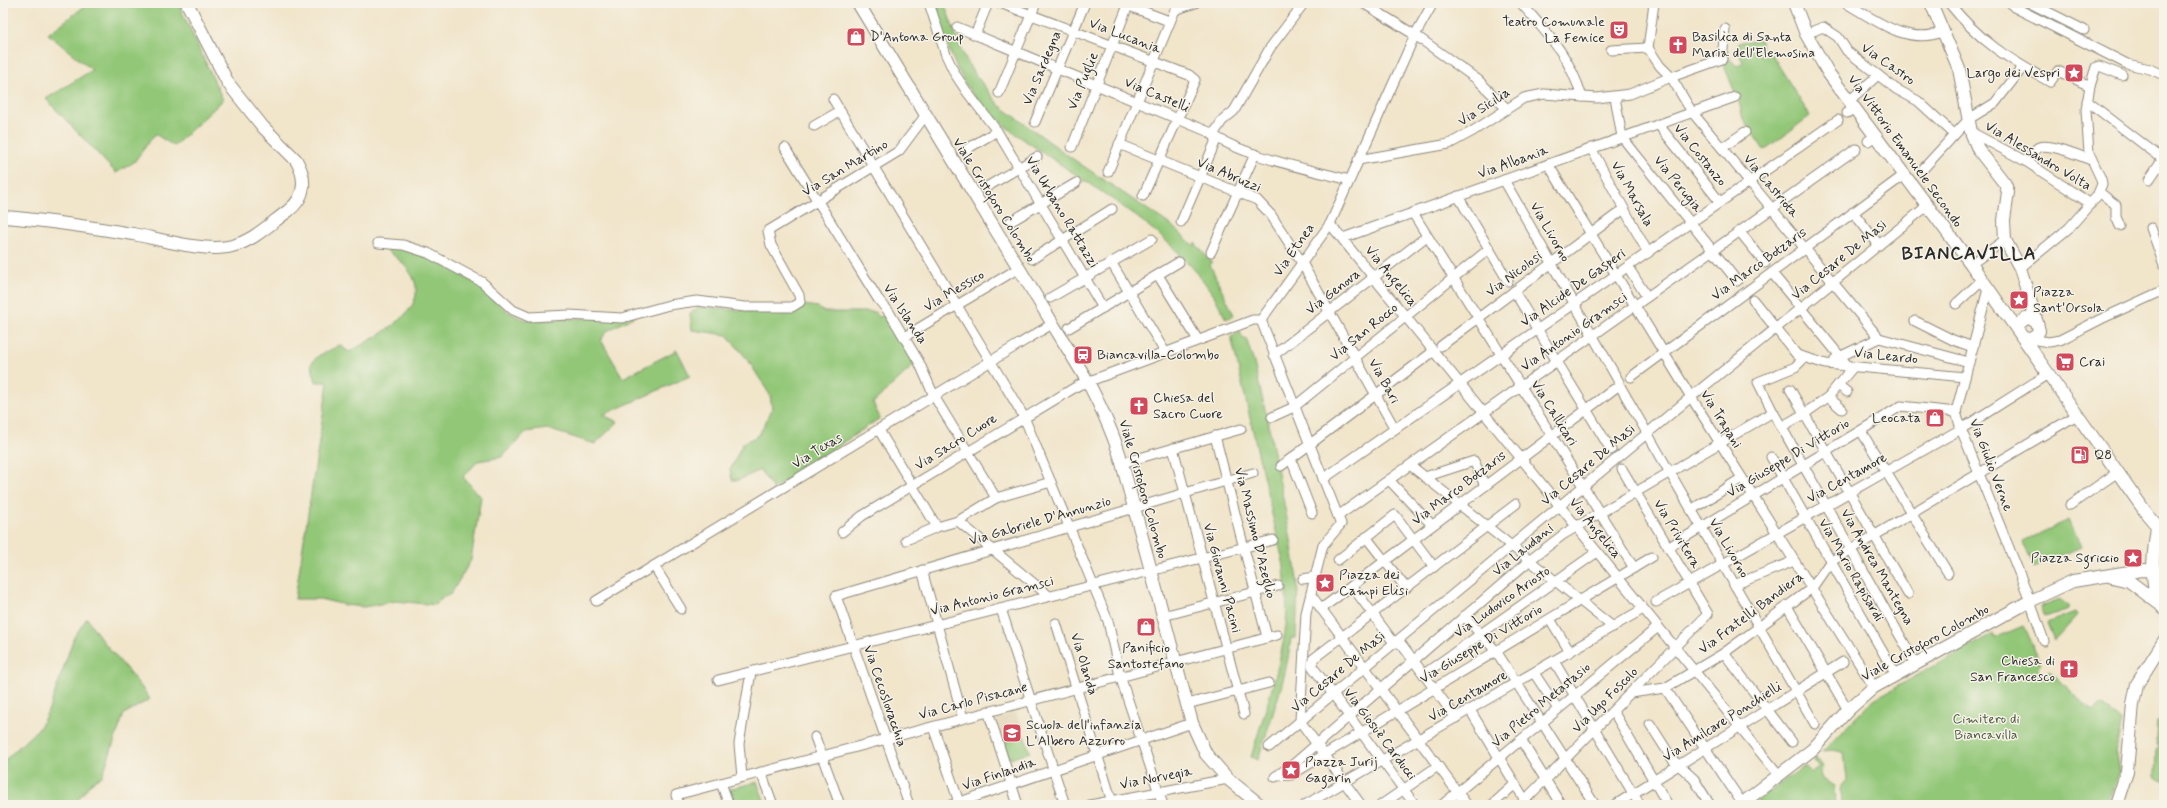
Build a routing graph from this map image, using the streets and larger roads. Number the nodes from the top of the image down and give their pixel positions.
1 (183, 3) edge
2 (187, 3) edge
3 (858, 3) edge
4 (928, 3) edge
5 (988, 3) edge
6 (1000, 3) edge
7 (1036, 3) edge
8 (1084, 3) edge
9 (1195, 3) edge
10 (1304, 3) edge
11 (1363, 3) edge
12 (1380, 3) edge
13 (1521, 3) edge
14 (1654, 3) edge
15 (1794, 3) edge
16 (1846, 3) edge
17 (1931, 3) edge
18 (1949, 3) edge
19 (2011, 3) edge
20 (2030, 3) edge
21 (1127, 4) edge
22 (1428, 4) edge
23 (1376, 12) junction
24 (1031, 15) junction
25 (1170, 21) junction
26 (195, 22) junction
27 (956, 27) dead end
28 (1725, 29) dead end
29 (2084, 30) dead end
30 (1073, 31) junction
31 (1944, 31) junction
32 (1806, 34) junction
33 (975, 35) junction
34 (1415, 35) junction
35 (1112, 46) junction
36 (1648, 48) junction
37 (1611, 50) dead end
38 (1016, 52) junction
39 (1153, 62) junction
40 (2023, 67) junction
41 (1057, 69) junction
42 (1878, 75) junction
43 (2122, 75) dead end
44 (2164, 75) edge
45 (1671, 77) junction
46 (1096, 85) junction
47 (999, 93) dead end
48 (2089, 94) junction
49 (1582, 97) junction
50 (1615, 97) junction
51 (1734, 97) dead end
52 (832, 99) dead end
53 (1137, 102) junction
54 (1850, 107) junction
55 (1506, 108) junction
56 (840, 111) junction
57 (1692, 112) junction
58 (925, 116) junction
59 (1969, 118) junction
60 (1177, 119) junction
61 (1838, 120) dead end
62 (1034, 122) dead end
63 (1658, 124) junction
64 (814, 126) dead end
65 (997, 131) junction
66 (1745, 132) dead end
67 (1971, 132) junction
68 (1953, 133) junction
69 (1215, 137) junction
70 (1622, 137) junction
71 (1119, 144) junction
72 (1072, 147) dead end
73 (785, 148) dead end
74 (1591, 148) junction
75 (1722, 148) junction
76 (967, 149) dead end
77 (1856, 149) dead end
78 (1255, 154) junction
79 (1037, 157) dead end
80 (1358, 160) junction
81 (2092, 160) junction
82 (2164, 160) edge
83 (1159, 161) junction
84 (2027, 162) junction
85 (1548, 164) junction
86 (874, 167) junction
87 (1020, 167) junction
88 (1923, 169) dead end
89 (1108, 172) dead end
90 (1904, 175) junction
91 (1200, 177) junction
92 (1349, 180) junction
93 (1504, 180) junction
94 (2148, 180) dead end
95 (1750, 182) junction
96 (1076, 183) dead end
97 (986, 188) dead end
98 (2099, 192) junction
99 (1238, 193) junction
100 (1143, 196) dead end
101 (1458, 196) junction
102 (817, 201) junction
103 (1720, 202) junction
104 (1041, 203) junction
105 (2091, 204) junction
106 (1927, 206) junction
107 (1112, 209) dead end
108 (1624, 209) junction
109 (1772, 209) junction
110 (1853, 212) junction
111 (1413, 213) junction
112 (3, 217) edge
113 (1010, 222) dead end
114 (1181, 222) dead end
115 (1691, 223) junction
116 (1330, 224) junction
117 (2120, 226) dead end
118 (2152, 228) dead end
119 (1740, 232) junction
120 (1591, 234) junction
121 (1427, 236) junction
122 (1343, 238) junction
123 (1152, 239) dead end
124 (1063, 240) junction
125 (2005, 240) junction
126 (378, 244) dead end
127 (1879, 245) junction
128 (1489, 248) junction
129 (1805, 248) junction
130 (1713, 250) junction
131 (1211, 252) dead end
132 (1648, 253) junction
133 (1032, 259) dead end
134 (1111, 262) junction
135 (1179, 262) dead end
136 (1302, 263) junction
137 (1551, 263) junction
138 (1765, 263) dead end
139 (1971, 264) junction
140 (2021, 265) junction
141 (2164, 265) edge
142 (1628, 267) junction
143 (1019, 268) junction
144 (1772, 272) junction
145 (1158, 275) junction
146 (1615, 275) junction
147 (1374, 277) junction
148 (1085, 278) junction
149 (1453, 278) junction
150 (1508, 281) dead end
151 (1737, 281) dead end
152 (1833, 282) junction
153 (1985, 284) junction
154 (2164, 290) edge
155 (1514, 291) junction
156 (1129, 292) junction
157 (1648, 297) junction
158 (1050, 298) dead end
159 (1753, 300) dead end
160 (1575, 304) junction
161 (1956, 304) dead end
162 (957, 305) junction
163 (1635, 305) junction
164 (1103, 308) junction
165 (1801, 309) junction
166 (1329, 312) junction
167 (1406, 317) junction
168 (1478, 318) junction
169 (1261, 320) junction
170 (1915, 321) dead end
171 (1052, 324) junction
172 (1069, 328) dead end
173 (1776, 329) junction
174 (1538, 330) junction
175 (2032, 334) junction
176 (1593, 336) junction
177 (904, 337) junction
178 (1879, 338) junction
179 (1198, 340) junction
180 (1973, 347) junction
181 (1437, 349) junction
182 (1165, 352) junction
183 (1664, 352) junction
184 (1274, 355) junction
185 (1501, 355) junction
186 (1840, 356) junction
187 (1355, 358) junction
188 (1804, 358) junction
189 (991, 361) junction
190 (1557, 361) junction
191 (1969, 362) junction
192 (1826, 364) junction
193 (1851, 366) junction
194 (2046, 370) junction
195 (1631, 377) dead end
196 (1965, 377) junction
197 (1088, 382) junction
198 (1460, 384) junction
199 (1838, 385) junction
200 (1521, 386) junction
201 (1618, 386) junction
202 (1790, 390) dead end
203 (1847, 392) dead end
204 (1376, 395) junction
205 (934, 396) junction
206 (1691, 397) junction
207 (1828, 397) junction
208 (1294, 408) junction
209 (1842, 409) dead end
210 (1586, 410) junction
211 (1773, 412) junction
212 (1956, 412) junction
213 (1484, 413) junction
214 (1804, 414) junction
215 (2077, 415) junction
216 (1024, 417) junction
217 (1272, 417) dead end
218 (1781, 427) junction
219 (1241, 429) dead end
220 (1395, 429) junction
221 (1961, 429) junction
222 (878, 430) junction
223 (1861, 431) junction
224 (1648, 434) junction
225 (1552, 435) junction
226 (1216, 436) junction
227 (1720, 443) junction
228 (1309, 445) junction
229 (1173, 448) junction
230 (1610, 450) dead end
231 (968, 451) junction
232 (1826, 452) junction
233 (1771, 457) dead end
234 (1291, 458) junction
235 (1521, 458) junction
236 (1122, 463) junction
237 (1410, 465) junction
238 (1281, 466) dead end
239 (1803, 466) junction
240 (1622, 469) dead end
241 (1253, 472) dead end
242 (1669, 472) junction
243 (1886, 472) junction
244 (2118, 472) junction
245 (1980, 473) junction
246 (1425, 477) junction
247 (1742, 478) junction
248 (1783, 478) junction
249 (1323, 479) junction
250 (1227, 480) junction
251 (1389, 480) junction
252 (1051, 482) junction
253 (912, 485) junction
254 (1485, 486) junction
255 (1584, 487) junction
256 (1185, 492) junction
257 (1636, 492) junction
258 (1850, 492) junction
259 (1753, 496) junction
260 (996, 498) junction
261 (1460, 504) junction
262 (1516, 504) dead end
263 (2070, 505) dead end
264 (1826, 506) junction
265 (1134, 507) junction
266 (1560, 507) junction
267 (1691, 510) junction
268 (1312, 513) dead end
269 (1600, 513) junction
270 (1911, 513) junction
271 (1338, 516) junction
272 (1805, 517) junction
273 (958, 521) junction
274 (1432, 525) junction
275 (1487, 526) junction
276 (937, 527) junction
277 (1070, 527) junction
278 (1577, 527) junction
279 (1701, 527) junction
280 (2162, 528) edge
281 (842, 532) dead end
282 (1777, 533) junction
283 (1874, 535) junction
284 (1366, 537) junction
285 (906, 540) dead end
286 (1274, 540) dead end
287 (1413, 540) junction
288 (1512, 546) junction
289 (1244, 547) junction
290 (1669, 547) junction
291 (992, 549) junction
292 (1851, 549) junction
293 (1597, 552) junction
294 (1652, 557) dead end
295 (1202, 558) junction
296 (1338, 560) dead end
297 (1530, 560) junction
298 (1794, 560) junction
299 (1385, 561) junction
300 (1830, 562) junction
301 (1722, 563) junction
302 (654, 566) junction
303 (1434, 567) junction
304 (1634, 568) junction
305 (922, 570) junction
306 (1151, 571) junction
307 (2159, 571) edge
308 (1948, 573) dead end
309 (1315, 577) junction
310 (2111, 577) junction
311 (1618, 578) junction
312 (1303, 579) dead end
313 (1556, 581) junction
314 (1690, 582) junction
315 (1094, 585) junction
316 (1734, 585) junction
317 (1278, 586) dead end
318 (1352, 586) junction
319 (1406, 588) junction
320 (1812, 588) junction
321 (1256, 593) junction
322 (1908, 594) dead end
323 (1311, 595) junction
324 (836, 596) joint
325 (1049, 596) junction
326 (1580, 600) junction
327 (596, 601) dead end
328 (2030, 601) junction
329 (1656, 602) dead end
330 (1214, 603) junction
331 (1787, 606) junction
332 (2161, 606) edge
333 (1002, 608) junction
334 (680, 609) dead end
335 (1321, 609) junction
336 (1644, 609) junction
337 (1372, 614) junction
338 (1708, 614) joint
339 (1163, 616) junction
340 (1464, 616) junction
341 (1550, 618) junction
342 (1056, 623) dead end
343 (937, 625) junction
344 (1613, 627) junction
345 (1658, 627) junction
346 (1759, 627) junction
347 (1481, 634) junction
348 (1277, 635) dead end
349 (1267, 637) junction
350 (1342, 637) junction
351 (2044, 641) dead end
352 (2164, 641) edge
353 (1396, 642) junction
354 (853, 646) junction
355 (1226, 648) junction
356 (1675, 648) junction
357 (1496, 651) junction
358 (1570, 652) junction
359 (1724, 653) junction
360 (1413, 660) junction
361 (1175, 661) junction
362 (1554, 662) junction
363 (1843, 662) dead end
364 (1916, 664) junction
365 (1365, 668) junction
366 (751, 672) junction
367 (1694, 672) junction
368 (1534, 673) junction
369 (1424, 674) junction
370 (1826, 674) junction
371 (1120, 676) junction
372 (1896, 676) junction
373 (718, 680) dead end
374 (1269, 683) dead end
375 (1517, 684) junction
376 (1874, 687) junction
377 (1076, 688) junction
378 (1380, 688) junction
379 (1434, 688) junction
380 (1665, 688) junction
381 (1238, 691) junction
382 (1796, 692) junction
383 (1631, 693) junction
384 (1332, 694) junction
385 (1575, 695) junction
386 (1031, 700) junction
387 (1187, 704) junction
388 (1558, 709) junction
389 (1470, 710) junction
390 (1768, 710) junction
391 (1848, 710) junction
392 (1397, 711) junction
393 (1613, 711) junction
394 (988, 712) junction
395 (1244, 714) dead end
396 (1348, 715) junction
397 (963, 718) junction
398 (1456, 718) junction
399 (1300, 721) junction
400 (1542, 722) junction
401 (1192, 724) junction
402 (1650, 724) dead end
403 (1815, 724) dead end
404 (933, 726) junction
405 (1740, 727) junction
406 (1595, 729) junction
407 (1361, 732) junction
408 (815, 737) dead end
409 (886, 739) junction
410 (1142, 740) junction
411 (1419, 740) junction
412 (1521, 740) junction
413 (1792, 742) dead end
414 (1316, 744) junction
415 (1269, 747) dead end
416 (1706, 749) junction
417 (1324, 754) junction
418 (822, 756) junction
419 (1097, 756) junction
420 (1499, 758) junction
421 (1566, 759) junction
422 (1382, 761) junction
423 (1679, 765) junction
424 (1438, 766) junction
425 (1054, 770) junction
426 (761, 772) junction
427 (1779, 775) junction
428 (742, 778) junction
429 (1228, 779) junction
430 (1545, 779) junction
431 (1654, 781) junction
432 (721, 783) junction
433 (1344, 783) junction
434 (1012, 784) junction
435 (1515, 784) junction
436 (1403, 790) junction
437 (1159, 792) junction
438 (1457, 792) junction
439 (1634, 793) junction
440 (1112, 803) edge
441 (1524, 803) edge
442 (2118, 803) edge
443 (957, 804) edge
444 (1741, 804) edge
445 (680, 805) edge
446 (729, 805) edge
447 (773, 805) edge
448 (840, 805) edge
449 (909, 805) edge
450 (1018, 805) edge
451 (1066, 805) edge
452 (1090, 805) edge
453 (1163, 805) edge
454 (1260, 805) edge
455 (1306, 805) edge
456 (1361, 805) edge
457 (1381, 805) edge
458 (1415, 805) edge
459 (1442, 805) edge
460 (1467, 805) edge
461 (1492, 805) edge
462 (1561, 805) edge
463 (1595, 805) edge
464 (1615, 805) edge
465 (1640, 805) edge
466 (1668, 805) edge
467 (1710, 805) edge

1 - 26 street
2 - 26 street
3 - 58 street, Viale Cristoforo Colombo
4 - 65 street, Via Urbano Rattazzi
5 - 33 street
6 - 24 street, Via Lucania
7 - 24 street
8 - 30 street, Via Sardegna
9 - 25 street
10 - 69 street
11 - 23 street
12 - 23 street
13 - 49 street
14 - 36 street
15 - 32 street, Via Vittorio Emanuele Secondo
16 - 31 street
17 - 31 street
18 - 40 street
19 - 44 street
20 - 29 street
21 - 25 street
21 - 35 street, Via Puglie
22 - 34 street, Via Etnea
23 - 34 street
24 - 30 street, Via Lucania
24 - 38 street
25 - 39 street
26 - 112 street
27 - 33 street, Via Castelli
28 - 45 street, Via Sicilia
30 - 35 street, Via Lucania
30 - 41 street, Via Sardegna
31 - 59 street
32 - 42 street, Via Castro
32 - 54 street, Via Vittorio Emanuele Secondo
33 - 38 street, Via Castelli
34 - 55 street
34 - 80 street, Via Etnea
35 - 39 street, Via Lucania
35 - 46 street, Via Puglie
36 - 37 street
36 - 45 street, Via Castriota
38 - 41 street, Via Castelli
38 - 47 street
39 - 53 street
39 - 60 street, Via Lucania
40 - 48 street
40 - 59 street
41 - 46 street, Via Castelli
41 - 62 street, Via Sardegna
42 - 54 street
42 - 68 street, Via Castro
43 - 48 street
45 - 50 street, Via Sicilia
45 - 57 street, Via Castriota
46 - 53 street, Via Castelli
46 - 72 street, Via Puglie
48 - 81 street
48 - 82 street
49 - 50 street, Via Sicilia
49 - 55 street, Via Sicilia
50 - 70 street, Via Perugia
51 - 57 street, Via Albania
52 - 56 street
53 - 60 street, Via Castelli
53 - 71 street
54 - 90 street, Via Vittorio Emanuele Secondo
55 - 80 street, Via Sicilia
56 - 64 street
56 - 86 street
57 - 63 street, Via Albania
57 - 75 street, Via Castriota
58 - 86 street, Via San Martino
58 - 143 street, Viale Cristoforo Colombo
59 - 67 street
59 - 68 street
60 - 69 street, Via Castelli
60 - 83 street
61 - 95 street, Via Alcide De Gasperi
63 - 70 street, Via Albania
63 - 103 street, Via Costanzo
65 - 76 street
65 - 87 street, Via Urbano Rattazzi
66 - 75 street
67 - 84 street, Via Alessandro Volta
67 - 125 street
68 - 88 street
69 - 78 street, Via Castelli
69 - 91 street
70 - 74 street, Via Albania
70 - 115 street, Via Perugia
71 - 83 street, Via Abruzzi
71 - 89 street
73 - 102 street, Via Islanda
74 - 85 street, Via Albania
74 - 108 street, Via Marsala
75 - 95 street, Via Castriota
77 - 109 street, Via Antonio Gramsci
78 - 92 street, Via Castelli
78 - 99 street
79 - 87 street
80 - 92 street, Via Etnea
81 - 84 street
81 - 98 street
82 - 94 street
83 - 91 street, Via Abruzzi
83 - 100 street
84 - 105 street, Via Alessandro Volta
85 - 93 street, Via Albania
85 - 120 street, Via Trapani
86 - 102 street, Via San Martino
86 - 162 street
87 - 97 street
87 - 104 street, Via Urbano Rattazzi
90 - 106 street, Via Vittorio Emanuele Secondo
90 - 110 street, Via Marco Botzaris
91 - 99 street, Via Abruzzi
91 - 114 street
92 - 116 street, Via Etnea
93 - 101 street, Via Albania
93 - 137 street, Via Livorno
95 - 103 street, Via Alcide De Gasperi
95 - 109 street, Via Castriota
96 - 104 street
98 - 105 street
98 - 117 street
99 - 131 street
99 - 136 street, Via Abruzzi
101 - 111 street, Via Albania
101 - 128 street
102 - 126 street, Via San Martino
102 - 177 street, Via Islanda
103 - 115 street, Via Alcide De Gasperi
104 - 113 street
104 - 124 street, Via Urbano Rattazzi
105 - 140 street
106 - 127 street, Via Cesare De Masi
106 - 139 street, Via Vittorio Emanuele Secondo
107 - 124 street
108 - 120 street, Via Nicolosi
108 - 132 street, Via Marsala
109 - 119 street, Via Antonio Gramsci
109 - 129 street, Via Castriota
110 - 127 street
110 - 129 street, Via Marco Botzaris
111 - 121 street, Via Callicari
111 - 122 street, Via Albania
115 - 130 street, Via Perugia
115 - 132 street, Via Alcide De Gasperi
116 - 122 street, Via Angelica
116 - 136 street, Via Etnea
118 - 141 street
119 - 130 street, Via Antonio Gramsci
119 - 138 street
120 - 137 street, Via Nicolosi
120 - 146 street, Via Trapani
121 - 147 street, Via Genova
121 - 149 street, Via Callicari
122 - 147 street, Via Angelica
123 - 134 street
124 - 133 street
124 - 148 street, Via Urbano Rattazzi
125 - 139 street
125 - 140 street
127 - 152 street, Via Cesare De Masi
128 - 149 street, Via San Rocco
128 - 150 street
129 - 144 street, Via Marco Botzaris
129 - 152 street, Via Castriota
130 - 151 street, Via Perugia
130 - 157 street, Via Antonio Gramsci
132 - 142 street, Via Alcide De Gasperi
134 - 148 street
134 - 156 street
135 - 145 street
136 - 166 street, Via Bari
136 - 169 street, Via Etnea
137 - 155 street, Via Nicolosi
137 - 160 street, Via Livorno
139 - 153 street, Via Vittorio Emanuele Secondo
140 - 175 street
142 - 146 street, Via Alcide De Gasperi
142 - 157 street
143 - 162 street, Via Messico
143 - 171 street, Viale Cristoforo Colombo
144 - 165 street
144 - 183 street, Via Marco Botzaris
145 - 156 street
145 - 179 street
146 - 160 street, Via Alcide De Gasperi
146 - 163 street, Via Trapani
147 - 166 street, Via Genova
147 - 167 street, Via Angelica
148 - 158 street
148 - 164 street, Via Urbano Rattazzi
149 - 167 street, Via San Rocco
149 - 168 street, Via Callicari
152 - 165 street, Via Cesare De Masi
152 - 178 street, Via Castriota
153 - 161 street
153 - 175 street, Via Vittorio Emanuele Secondo
153 - 180 street, Via Giulio Verne
154 - 175 street
155 - 168 street, Via Nicolosi
155 - 174 street
156 - 164 street
156 - 182 street
157 - 163 street, Via Antonio Gramsci
159 - 173 street
160 - 174 street, Via Alcide De Gasperi
160 - 176 street, Via Livorno
162 - 177 street, Via Messico
162 - 189 street
163 - 176 street, Via Antonio Gramsci
163 - 183 street, Via Trapani
164 - 172 street
165 - 173 street, Via Cesare De Masi
165 - 186 street
166 - 184 street, Via Genova
166 - 187 street, Via Bari
167 - 181 street, Via Angelica
167 - 187 street, Via San Rocco
168 - 181 street, Via Nicolosi
168 - 185 street, Via Callicari
169 - 179 street, Via Sacro Cuore
169 - 184 street
170 - 180 street
171 - 189 street, Via Texas
171 - 197 street, Viale Cristoforo Colombo
173 - 188 street
173 - 206 street, Via Cesare De Masi
174 - 185 street, Via Alcide De Gasperi
174 - 190 street
175 - 194 street, Via Vittorio Emanuele Secondo
175 - 194 street
176 - 190 street, Via Antonio Gramsci
176 - 201 street, Via Livorno
177 - 205 street, Via Islanda
178 - 186 street
178 - 191 street
179 - 182 street, Via Sacro Cuore
180 - 191 street, Via Giulio Verne
181 - 198 street, Via Angelica
181 - 204 street, Via Nicolosi
182 - 197 street, Via Sacro Cuore
183 - 195 street, Via Marco Botzaris
183 - 206 street, Via Trapani
184 - 208 street
185 - 198 street, Via Alcide De Gasperi
185 - 200 street, Via Callicari
186 - 192 street
186 - 193 street
187 - 204 street, Via Bari
187 - 208 street, Via San Rocco
188 - 192 street, Via Leardo
188 - 211 street, Via Andrea Mantegna
189 - 205 street, Via Texas
189 - 216 street
190 - 200 street, Via Antonio Gramsci
190 - 210 street
191 - 196 street, Via Giulio Verne
192 - 193 street, Via Leardo
193 - 196 street, Via Leardo
193 - 199 street
194 - 215 street
194 - 221 street, Via Centamore
196 - 212 street, Via Giulio Verne
197 - 216 street, Via Sacro Cuore
197 - 236 street, Viale Cristoforo Colombo
198 - 213 street, Via Angelica
198 - 220 street, Via Alcide De Gasperi
199 - 203 street
199 - 207 street
200 - 213 street, Via Antonio Gramsci
200 - 225 street, Via Callicari
201 - 210 street, Via Marco Botzaris
201 - 224 street, Via Livorno
202 - 214 street
204 - 220 street, Via Bari
204 - 228 street, Via Nicolosi
205 - 222 street, Via Texas
205 - 231 street, Via Islanda
206 - 224 street, Via Cesare De Masi
206 - 227 street, Via Trapani
207 - 209 street
207 - 214 street
208 - 217 street, Via San Rocco
208 - 228 street
210 - 225 street, Via Marco Botzaris
210 - 230 street
211 - 218 street, Via Andrea Mantegna
211 - 227 street, Via Laudani
212 - 221 street, Via Giulio Verne
212 - 223 street, Via Giuseppe Di Vittorio
213 - 235 street, Via Angelica
213 - 237 street, Via Antonio Gramsci
214 - 218 street
214 - 232 street
215 - 244 street
215 - 245 street, Via Fratelli Bandiera
216 - 231 street, Via Sacro Cuore
216 - 252 street
218 - 239 street, Via Andrea Mantegna
219 - 226 street
220 - 249 street, Via Alcide De Gasperi
221 - 243 street, Via Centamore
221 - 245 street, Via Giulio Verne
222 - 253 street
222 - 302 street, Via Texas
223 - 232 street, Via Giuseppe Di Vittorio
223 - 243 street
224 - 242 street, Via Livorno
224 - 255 street, Via Cesare De Masi
225 - 235 street, Via Marco Botzaris
225 - 255 street, Via Callicari
226 - 229 street
226 - 250 street, Via Massimo D'Azeglio
227 - 242 street, Via Laudani
227 - 247 street, Via Trapani
228 - 234 street, Via Nicolosi
228 - 249 street
229 - 236 street
229 - 256 street, Via Giovanni Pacini
231 - 253 street, Via Sacro Cuore
231 - 260 street, Via Islanda
232 - 239 street, Via Giuseppe Di Vittorio
232 - 258 street
233 - 248 street, Via Mario Rapisardi
234 - 238 street, Via Nicolosi
234 - 268 street
235 - 254 street, Via Marco Botzaris
235 - 266 street, Via Angelica
236 - 265 street, Viale Cristoforo Colombo
237 - 246 street
237 - 251 street, Via Antonio Gramsci
239 - 248 street, Via Giuseppe Di Vittorio
239 - 264 street, Via Andrea Mantegna
240 - 257 street, Via Privitera
241 - 250 street, Via Gabriele D'Annunzio
242 - 257 street, Via Laudani
242 - 267 street, Via Livorno
243 - 258 street, Via Centamore
243 - 270 street
244 - 263 street
244 - 280 street
245 - 270 street, Via Fratelli Bandiera
245 - 328 street, Via Giulio Verne
246 - 254 street
246 - 261 street
247 - 259 street, Via Trapani
247 - 267 street
248 - 259 street, Via Giuseppe Di Vittorio
248 - 272 street, Via Mario Rapisardi
249 - 271 street
250 - 256 street, Via Gabriele D'Annunzio
250 - 289 street, Via Massimo D'Azeglio
251 - 271 street, Via Antonio Gramsci
251 - 274 street
252 - 260 street
252 - 277 street
253 - 276 street
253 - 281 street, Via Sacro Cuore
254 - 261 street, Via Marco Botzaris
255 - 266 street, Via Cesare De Masi
255 - 269 street, Via Callicari
256 - 265 street, Via Gabriele D'Annunzio
256 - 295 street, Via Giovanni Pacini
257 - 269 street, Via Laudani
257 - 290 street, Via Privitera
258 - 264 street, Via Centamore
258 - 283 street
259 - 279 street, Via Giuseppe Di Vittorio
259 - 282 street, Via Trapani
260 - 273 street
261 - 274 street, Via Marco Botzaris
261 - 275 street
262 - 275 street
264 - 272 street, Via Centamore
264 - 292 street, Via Andrea Mantegna
265 - 277 street, Via Gabriele D'Annunzio
265 - 306 street, Viale Cristoforo Colombo
266 - 278 street, Via Angelica
266 - 288 street, Via Cesare De Masi
267 - 279 street, Via Livorno
269 - 278 street, Via Laudani
269 - 304 street, Via Callicari
270 - 283 street, Via Fratelli Bandiera
270 - 308 street
271 - 309 street
272 - 282 street, Via Centamore
272 - 300 street, Via Mario Rapisardi
273 - 276 street
273 - 291 street
274 - 287 street, Via Marco Botzaris
275 - 288 street
275 - 303 street
276 - 285 street
277 - 291 street, Via Gabriele D'Annunzio
277 - 315 street
278 - 293 street, Via Angelica
278 - 297 street, Via Laudani
279 - 290 street, Via Giuseppe Di Vittorio
279 - 301 street, Via Livorno
280 - 307 street
282 - 298 street, Via Trapani
282 - 301 street, Via Centamore
283 - 292 street, Via Fratelli Bandiera
283 - 322 street
284 - 287 street
284 - 296 street
284 - 299 street
286 - 289 street, Via Antonio Gramsci
287 - 299 street, Via Marco Botzaris
287 - 303 street
288 - 297 street
288 - 353 street, Via Cesare De Masi
289 - 295 street, Via Antonio Gramsci
289 - 321 street, Via Massimo D'Azeglio
290 - 314 street, Via Privitera
291 - 305 street, Via Gabriele D'Annunzio
291 - 325 street
292 - 300 street, Via Fratelli Bandiera
292 - 364 street, Via Andrea Mantegna
293 - 311 street, Via Angelica
293 - 313 street, Via Ludovico Ariosto
294 - 304 street, Via Giuseppe Di Vittorio
295 - 306 street, Via Antonio Gramsci
295 - 330 street, Via Giovanni Pacini
297 - 313 street
297 - 340 street, Via Laudani
298 - 316 street
298 - 320 street, Via Trapani
299 - 318 street, Via Marco Botzaris
299 - 319 street
300 - 320 street, Via Fratelli Bandiera
300 - 372 street, Via Mario Rapisardi
301 - 314 street, Via Centamore
301 - 316 street, Via Livorno
302 - 327 street, Via Texas
302 - 334 street
303 - 319 street
304 - 311 street, Via Giuseppe Di Vittorio
305 - 324 street, Via Gabriele D'Annunzio
305 - 343 street
306 - 315 street, Via Antonio Gramsci
306 - 339 street, Viale Cristoforo Colombo
307 - 310 street, Viale Cristoforo Colombo
307 - 332 street
309 - 312 street
309 - 323 street
310 - 328 street, Viale Cristoforo Colombo
310 - 332 street
311 - 326 street, Via Giuseppe Di Vittorio
311 - 336 street, Via Angelica
313 - 326 street
313 - 347 street, Via Ludovico Ariosto
314 - 329 street, Via Centamore
314 - 338 street, Via Privitera
315 - 325 street, Via Antonio Gramsci
315 - 371 street
316 - 346 street, Via Livorno
317 - 321 street
318 - 335 street, Via Marco Botzaris
318 - 337 street
319 - 337 street
320 - 331 street, Via Fratelli Bandiera
320 - 376 street, Via Trapani
321 - 330 street
321 - 349 street, Via Massimo D'Azeglio
323 - 335 street
323 - 399 street
324 - 354 street, Via Cecoslovacchia
325 - 333 street, Via Antonio Gramsci
326 - 341 street, Via Giuseppe Di Vittorio
326 - 344 street
328 - 351 street, Via Giulio Verne
328 - 364 street, Viale Cristoforo Colombo
330 - 339 street
330 - 355 street, Via Giovanni Pacini
331 - 346 street, Via Fratelli Bandiera
331 - 370 street
333 - 343 street, Via Antonio Gramsci
333 - 386 street
335 - 350 street
336 - 344 street, Via Centamore
336 - 345 street, Via Angelica
337 - 350 street
337 - 353 street
338 - 356 street, Via Ugo Foscolo
339 - 361 street, Viale Cristoforo Colombo
340 - 347 street
340 - 360 street, Via Laudani
341 - 357 street, Via Giuseppe Di Vittorio
341 - 358 street
342 - 377 street, Via Olanda
343 - 354 street, Via Antonio Gramsci
343 - 397 street
344 - 358 street, Via Centamore
345 - 356 street, Via Angelica
345 - 385 street, Via Pietro Metastasio
346 - 359 street, Via Fratelli Bandiera
346 - 382 street, Via Livorno
347 - 357 street
347 - 369 street, Via Ludovico Ariosto
348 - 349 street, Via Carlo Pisacane
349 - 355 street, Via Carlo Pisacane
350 - 365 street
350 - 384 street, Via Giosuè Carducci
352 - 442 street
353 - 360 street
353 - 365 street, Via Cesare De Masi
354 - 366 street, Via Antonio Gramsci
354 - 409 street, Via Cecoslovacchia
355 - 361 street, Via Carlo Pisacane
355 - 381 street, Via Giovanni Pacini
356 - 367 street, Via Angelica
356 - 383 street, Via Ugo Foscolo
357 - 375 street
357 - 379 street, Via Giuseppe Di Vittorio
358 - 362 street, Via Centamore
359 - 367 street, Via Fratelli Bandiera
359 - 390 street
360 - 369 street
360 - 378 street, Via Laudani
361 - 371 street, Via Carlo Pisacane
361 - 387 street, Viale Cristoforo Colombo
362 - 368 street, Via Centamore
362 - 385 street
363 - 370 street, Via Amilcare Ponchielli
364 - 372 street, Viale Cristoforo Colombo
365 - 378 street
365 - 384 street, Via Cesare De Masi
366 - 373 street, Via Antonio Gramsci
366 - 428 street
367 - 380 street, Via Fratelli Bandiera
367 - 405 street, Via Angelica
368 - 375 street, Via Centamore
368 - 388 street
369 - 379 street
370 - 382 street, Via Amilcare Ponchielli
370 - 391 street
371 - 377 street, Via Carlo Pisacane
371 - 410 street
372 - 376 street, Viale Cristoforo Colombo
374 - 381 street
375 - 389 street, Via Centamore
375 - 400 street
376 - 391 street, Viale Cristoforo Colombo
377 - 386 street, Via Carlo Pisacane
377 - 419 street, Via Olanda
378 - 392 street
378 - 396 street, Via Laudani
379 - 392 street, Via Giuseppe Di Vittorio
379 - 398 street
380 - 383 street, Via Fratelli Bandiera
380 - 416 street
381 - 387 street
381 - 395 street, Via Giovanni Pacini
382 - 390 street, Via Amilcare Ponchielli
382 - 403 street, Via Livorno
383 - 393 street, Via Ugo Foscolo
384 - 396 street, Via Giosuè Carducci
384 - 399 street, Via Cesare De Masi
385 - 388 street, Via Pietro Metastasio
385 - 406 street
386 - 394 street, Via Carlo Pisacane
386 - 425 street
387 - 401 street, Viale Cristoforo Colombo
388 - 400 street, Via Pietro Metastasio
389 - 398 street, Via Centamore
389 - 420 street
390 - 405 street, Via Amilcare Ponchielli
390 - 413 street
391 - 427 street, Viale Cristoforo Colombo
392 - 407 street, Via Giuseppe Di Vittorio
392 - 411 street
393 - 406 street, Via Ugo Foscolo
393 - 431 street
394 - 397 street, Via Carlo Pisacane
394 - 434 street
396 - 407 street, Via Giosuè Carducci
396 - 414 street, Via Laudani
397 - 404 street, Via Carlo Pisacane
398 - 411 street, Via Centamore
399 - 414 street
399 - 415 street, Via Cesare De Masi
400 - 412 street, Via Pietro Metastasio
400 - 421 street
401 - 410 street, Via Finlandia
401 - 429 street, Viale Cristoforo Colombo
402 - 423 street
404 - 409 street, Via Carlo Pisacane
404 - 443 street
405 - 416 street, Via Amilcare Ponchielli
405 - 427 street, Via Angelica
406 - 421 street, Via Ugo Foscolo
406 - 439 street
407 - 417 street, Via Giuseppe Di Vittorio
407 - 422 street, Via Giosuè Carducci
408 - 418 street
409 - 418 street, Via Carlo Pisacane
409 - 449 street, Via Cecoslovacchia
410 - 419 street, Via Finlandia
410 - 437 street
411 - 422 street, Via Centamore
411 - 424 street
412 - 420 street, Via Pietro Metastasio
412 - 430 street
414 - 417 street
414 - 417 street, Via Laudani
416 - 423 street, Via Amilcare Ponchielli
416 - 444 street
417 - 433 street
418 - 426 street, Via Carlo Pisacane
418 - 448 street
419 - 425 street, Via Finlandia
419 - 440 street, Via Olanda
420 - 435 street
420 - 438 street, Via Pietro Metastasio
421 - 430 street, Via Ugo Foscolo
421 - 463 street
422 - 433 street, Via Centamore
422 - 436 street, Via Giosuè Carducci
423 - 431 street, Via Amilcare Ponchielli
423 - 467 street
424 - 436 street
424 - 438 street
425 - 434 street, Via Finlandia
425 - 451 street
426 - 428 street, Via Carlo Pisacane
426 - 447 street
427 - 444 street, Viale Cristoforo Colombo
428 - 432 street, Via Carlo Pisacane
429 - 437 street, Via Norvegia
429 - 454 street, Viale Cristoforo Colombo
430 - 441 street, Via Ugo Foscolo
430 - 462 street
431 - 439 street, Via Amilcare Ponchielli
431 - 466 street
432 - 445 street, Via Carlo Pisacane
432 - 446 street
433 - 455 street, Via Centamore
433 - 456 street
434 - 443 street, Via Finlandia
434 - 450 street
435 - 441 street
435 - 461 street
436 - 457 street
436 - 458 street, Via Giosuè Carducci
437 - 440 street, Via Norvegia
437 - 453 street
438 - 459 street, Via Pietro Metastasio
438 - 460 street
439 - 464 street, Via Amilcare Ponchielli
439 - 465 street
440 - 452 street, Via Norvegia

